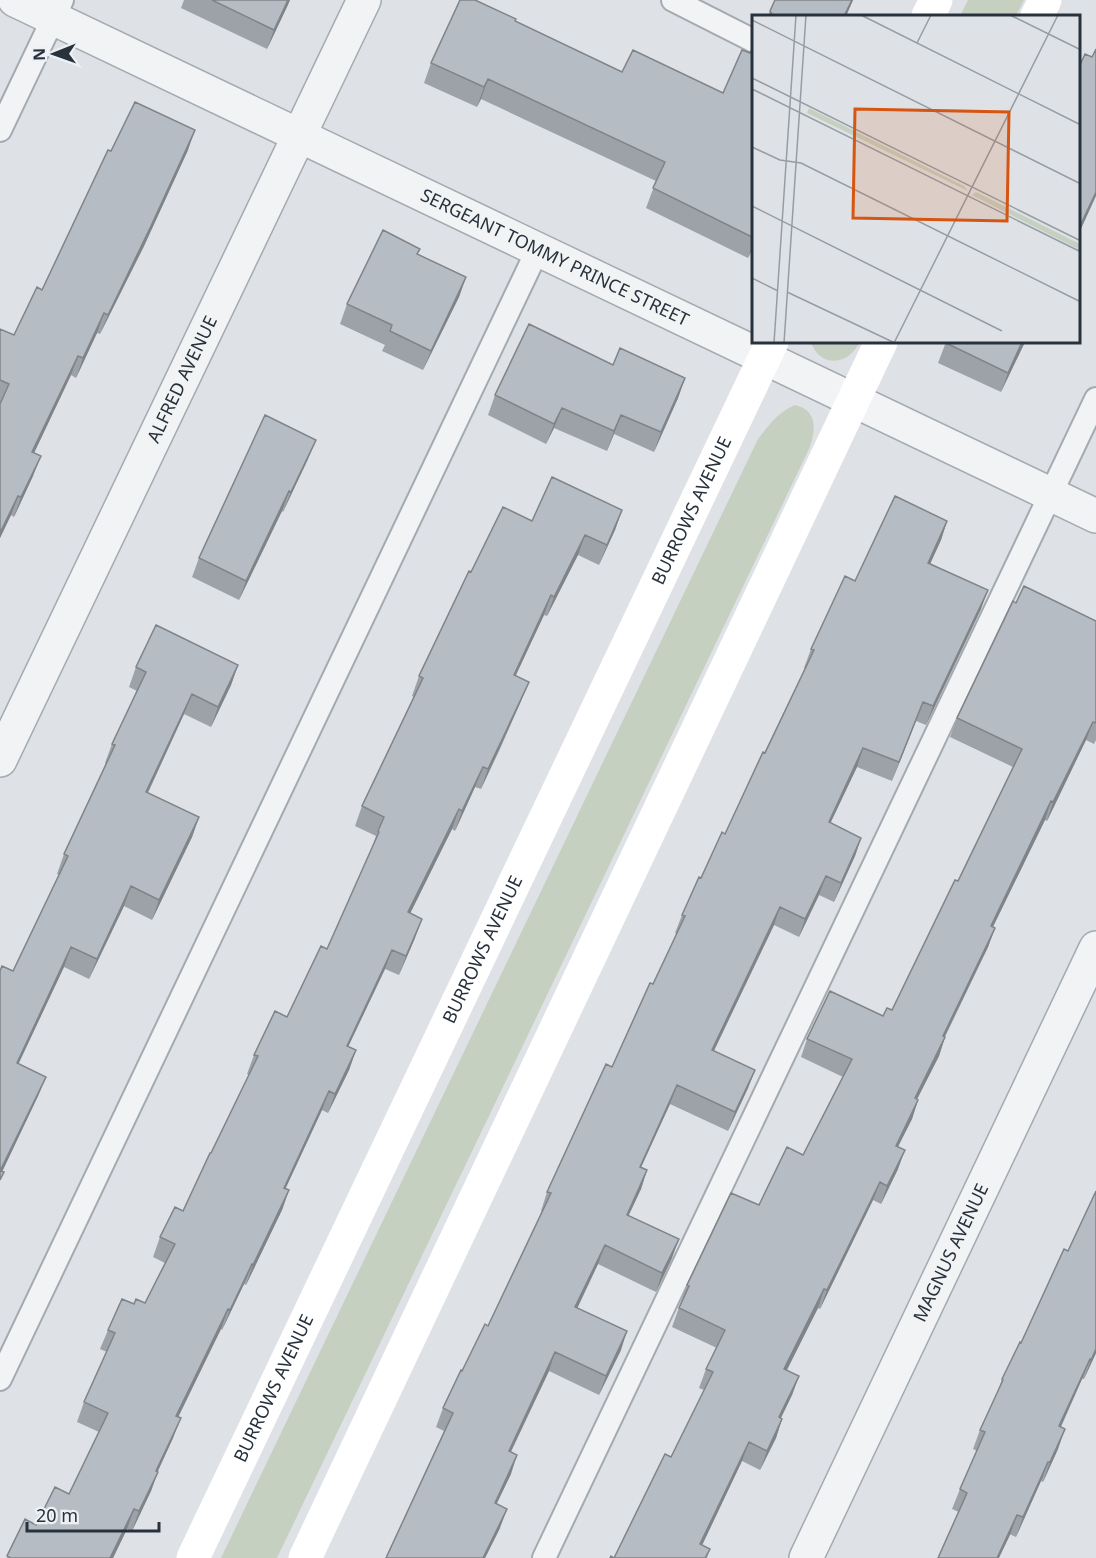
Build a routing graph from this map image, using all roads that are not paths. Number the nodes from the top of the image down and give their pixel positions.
1 (15, 0) edge
2 (364, 0) edge
3 (673, 0) edge
4 (936, 0) edge
5 (1045, 0) edge
6 (58, 9) edge
7 (928, 15) edge
8 (1038, 15) edge
9 (752, 40) edge
10 (0, 130) edge
11 (299, 136) junction
12 (538, 249) junction
13 (752, 343) edge
14 (880, 344) edge
15 (768, 350) edge
16 (1096, 399) edge
17 (854, 401) junction
18 (1051, 495) junction
19 (1096, 516) edge
20 (0, 760) edge
21 (1096, 948) edge
22 (0, 1379) edge
23 (193, 1558) edge
24 (305, 1558) edge
25 (544, 1558) edge
26 (806, 1558) edge

1 - 6 street, SERGEANT TOMMY PRINCE STREET
2 - 11 street, ALFRED AVENUE
3 - 9 lane
4 - 7 street
5 - 8 street
6 - 10 lane
6 - 11 street, SERGEANT TOMMY PRINCE STREET
11 - 12 street, SERGEANT TOMMY PRINCE STREET
11 - 20 street, ALFRED AVENUE
12 - 13 street, SERGEANT TOMMY PRINCE STREET
12 - 22 lane
14 - 17 street
15 - 17 street, SERGEANT TOMMY PRINCE STREET
15 - 23 street, BURROWS AVENUE
16 - 18 lane
17 - 18 street, SERGEANT TOMMY PRINCE STREET
17 - 24 street
18 - 19 street, SERGEANT TOMMY PRINCE STREET
18 - 25 lane
21 - 26 street, MAGNUS AVENUE

